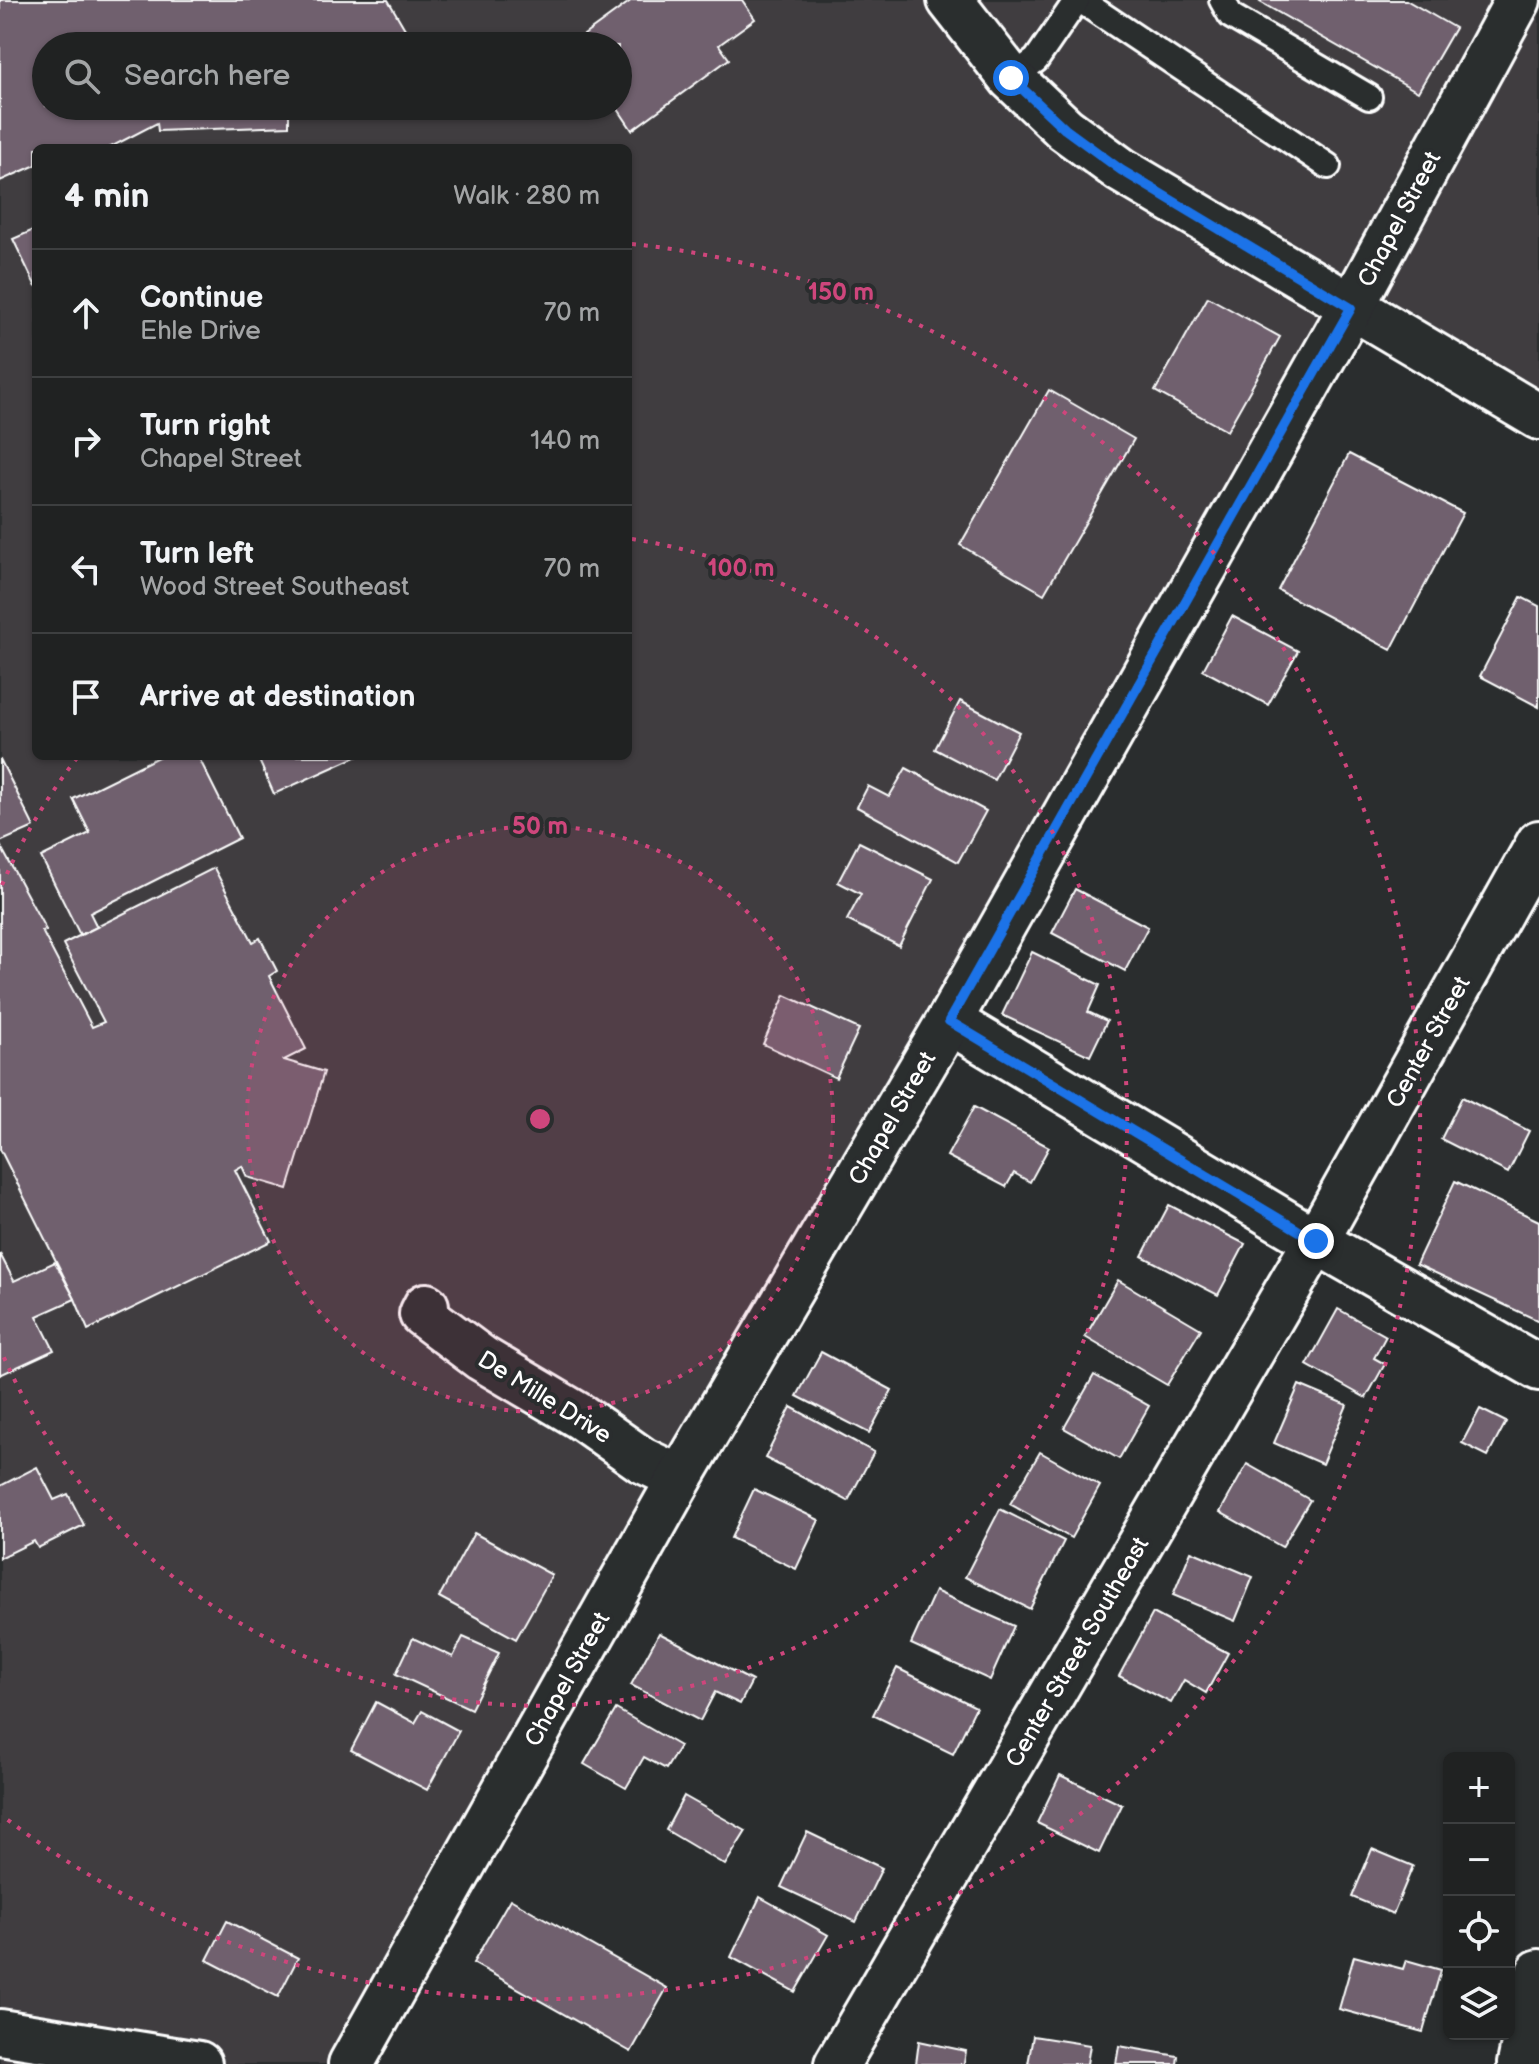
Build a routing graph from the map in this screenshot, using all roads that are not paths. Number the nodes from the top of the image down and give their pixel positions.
1 (950, 0) edge
2 (1078, 0) edge
3 (1222, 0) edge
4 (1518, 0) edge
5 (1011, 78) junction
6 (1369, 97) dead end
7 (1328, 166) dead end
8 (1334, 298) junction
9 (1539, 417) edge
10 (1539, 843) edge
11 (949, 1021) junction
12 (1316, 1241) junction
13 (426, 1306) dead end
14 (1539, 1368) edge
15 (680, 1478) junction
16 (1539, 1972) edge
17 (0, 2032) edge
18 (199, 2064) edge
19 (351, 2064) edge
20 (837, 2064) edge
21 (1520, 2064) edge

1 - 5 street
2 - 5 lane
2 - 7 lane
3 - 6 lane
4 - 8 street, Chapel Street
5 - 8 street
8 - 9 street
8 - 11 street, Chapel Street
10 - 12 street, Center Street
11 - 12 street
11 - 15 street, Chapel Street
12 - 14 street
12 - 20 street, Center Street Southeast
13 - 15 street, De Mille Drive
15 - 19 street, Chapel Street
16 - 21 street
17 - 18 street

